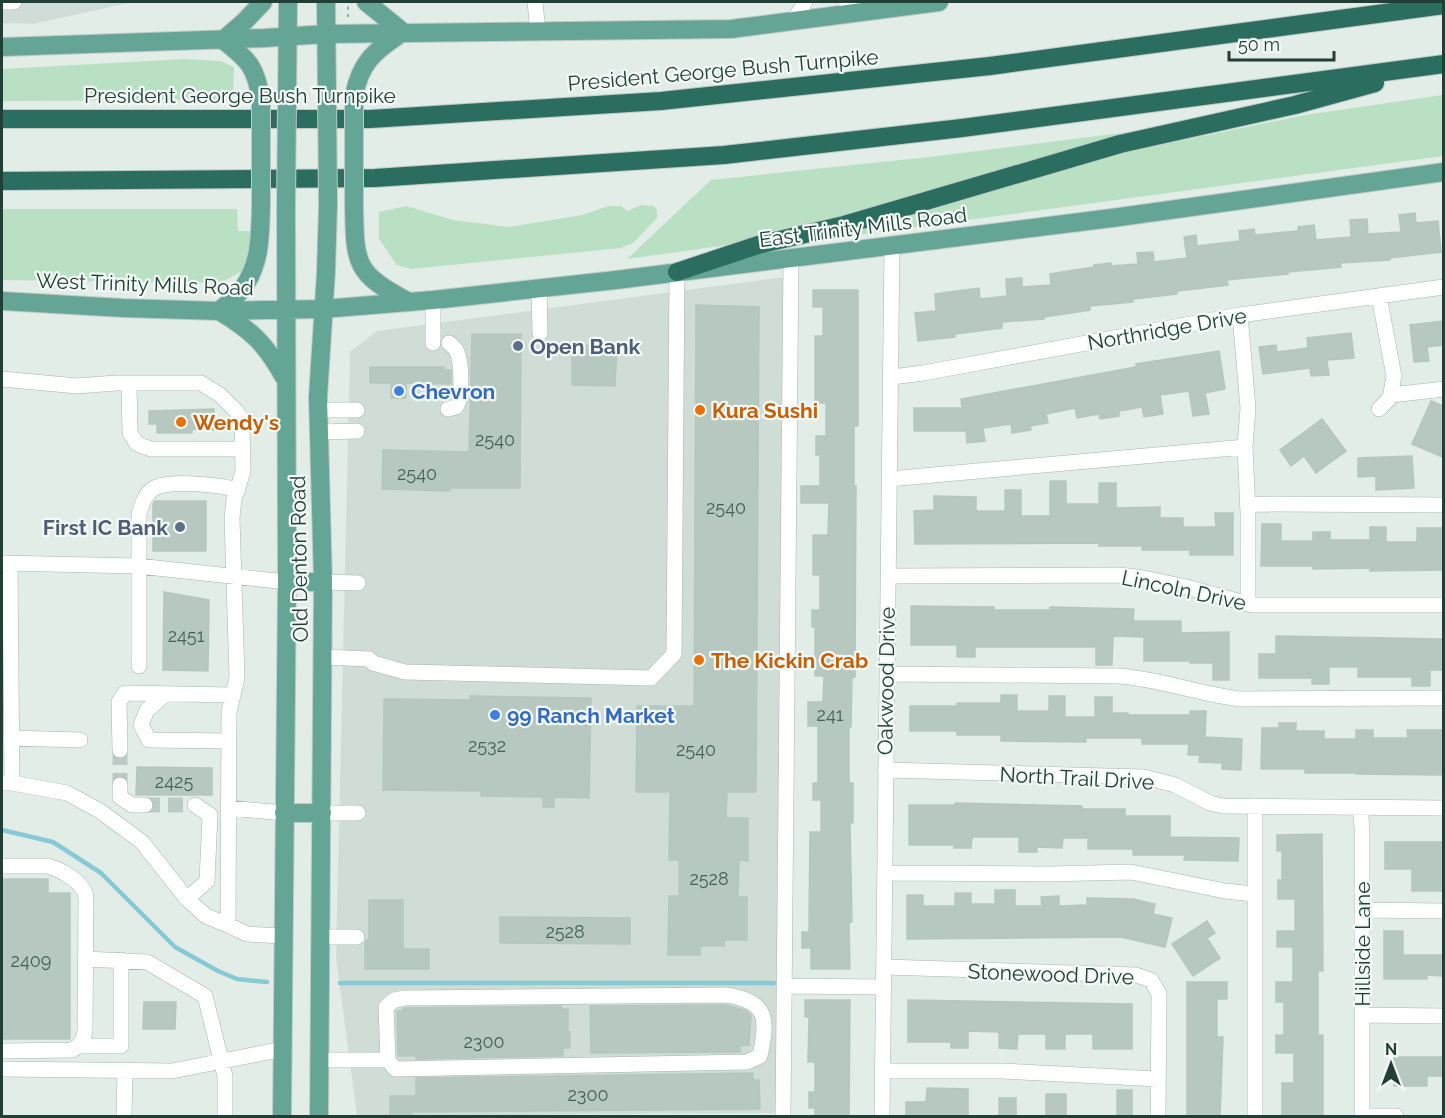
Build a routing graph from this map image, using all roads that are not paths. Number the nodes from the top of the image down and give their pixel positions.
1 (2, 2) edge
2 (14, 2) edge
3 (263, 2) edge
4 (288, 2) edge
5 (326, 2) edge
6 (366, 2) edge
7 (536, 2) edge
8 (805, 2) edge
9 (846, 2) edge
10 (939, 2) edge
11 (1443, 4) edge
12 (862, 12) junction
13 (793, 22) junction
14 (538, 32) junction
15 (403, 33) junction
16 (326, 34) junction
17 (288, 37) junction
18 (223, 40) junction
19 (2, 47) edge
20 (1443, 64) edge
21 (2, 119) edge
22 (1443, 172) edge
23 (2, 181) edge
24 (892, 246) junction
25 (791, 258) junction
26 (677, 272) junction
27 (1443, 287) edge
28 (539, 288) junction
29 (1379, 296) junction
30 (433, 300) junction
31 (2, 301) edge
32 (409, 302) junction
33 (286, 309) junction
34 (323, 309) junction
35 (219, 311) junction
36 (1240, 315) junction
37 (540, 333) dead end
38 (433, 343) dead end
39 (448, 343) dead end
40 (892, 377) junction
41 (2, 379) edge
42 (285, 379) junction
43 (129, 383) junction
44 (1443, 389) edge
45 (1391, 395) junction
46 (448, 409) dead end
47 (1379, 409) dead end
48 (318, 410) junction
49 (357, 410) dead end
50 (357, 431) dead end
51 (319, 432) junction
52 (1245, 447) junction
53 (243, 449) junction
54 (889, 479) junction
55 (238, 490) junction
56 (1247, 504) junction
57 (1443, 505) edge
58 (6, 564) edge
59 (138, 566) junction
60 (234, 576) junction
61 (888, 576) junction
62 (287, 582) junction
63 (323, 582) junction
64 (358, 583) dead end
65 (1248, 604) junction
66 (1443, 605) edge
67 (323, 657) junction
68 (139, 666) dead end
69 (887, 675) junction
70 (166, 694) junction
71 (233, 695) junction
72 (1443, 698) edge
73 (11, 738) junction
74 (80, 740) dead end
75 (229, 741) junction
76 (120, 750) tunnel mouth
77 (885, 770) junction
78 (7, 783) edge
79 (120, 785) tunnel mouth
80 (145, 805) tunnel mouth
81 (195, 805) dead end
82 (1255, 806) junction
83 (229, 808) junction
84 (1360, 808) junction
85 (1443, 808) edge
86 (284, 813) junction
87 (322, 813) junction
88 (358, 813) dead end
89 (2, 866) edge
90 (885, 873) junction
91 (1254, 894) junction
92 (187, 899) junction
93 (1362, 910) junction
94 (1443, 911) edge
95 (228, 925) junction
96 (283, 936) junction
97 (321, 937) junction
98 (357, 937) dead end
99 (85, 959) junction
100 (121, 960) junction
101 (885, 967) junction
102 (784, 986) junction
103 (884, 987) junction
104 (1362, 1015) junction
105 (1443, 1016) edge
106 (79, 1046) junction
107 (283, 1049) junction
108 (2, 1050) edge
109 (220, 1060) junction
110 (320, 1060) junction
111 (387, 1060) junction
112 (2, 1069) edge
113 (125, 1070) junction
114 (882, 1071) junction
115 (1158, 1079) junction
116 (124, 1116) edge
117 (225, 1116) edge
118 (282, 1116) edge
119 (319, 1116) edge
120 (783, 1116) edge
121 (882, 1116) edge
122 (1158, 1116) edge
123 (1255, 1116) edge
124 (1362, 1116) edge
125 (1396, 1116) edge

1 - 2 street
3 - 18 main road
4 - 17 main road, Old Denton Road
5 - 16 main road, Old Denton Road
6 - 15 main road
7 - 14 street
8 - 13 street
9 - 12 street
10 - 12 main road
11 - 21 highway, President George Bush Turnpike
12 - 13 main road
13 - 14 main road
14 - 15 main road
15 - 16 main road
15 - 32 main road, bridge
16 - 17 main road
16 - 34 main road, Old Denton Road, bridge
17 - 18 main road
17 - 33 main road, Old Denton Road, bridge
18 - 19 main road
18 - 35 main road, bridge
20 - 23 highway
20 - 26 highway
22 - 24 main road, East Trinity Mills Road
24 - 25 main road, East Trinity Mills Road
24 - 40 street, Oakwood Drive
25 - 26 main road, East Trinity Mills Road
25 - 102 street
26 - 28 main road, East Trinity Mills Road
26 - 67 street
27 - 29 street, Northridge Drive
28 - 30 main road, East Trinity Mills Road
28 - 37 street
29 - 36 street, Northridge Drive
29 - 45 street
30 - 32 main road, East Trinity Mills Road
30 - 38 street
31 - 35 main road, West Trinity Mills Road
32 - 34 main road, East Trinity Mills Road
33 - 34 main road, East Trinity Mills Road
33 - 35 main road, West Trinity Mills Road
33 - 42 main road, Old Denton Road
34 - 48 main road, Old Denton Road
35 - 42 main road
36 - 40 street, Northridge Drive
36 - 52 street
39 - 46 street
40 - 54 street, Oakwood Drive
41 - 43 street
42 - 62 main road, Old Denton Road
43 - 53 street
43 - 53 street
44 - 45 street
45 - 47 street
48 - 49 street
48 - 51 main road, Old Denton Road
50 - 51 street
51 - 63 main road, Old Denton Road
52 - 54 street
52 - 56 street
53 - 55 street
54 - 61 street, Oakwood Drive
55 - 59 street
55 - 60 street
56 - 57 street
56 - 65 street
58 - 59 street
58 - 73 street
59 - 60 street
59 - 68 street
60 - 62 street
60 - 71 street
61 - 65 street, Lincoln Drive
61 - 69 street, Oakwood Drive
62 - 63 main road
62 - 86 main road, Old Denton Road
63 - 64 street
63 - 67 main road, Old Denton Road
65 - 66 street, Lincoln Drive
67 - 87 main road, Old Denton Road
69 - 72 street
69 - 77 street, Oakwood Drive
70 - 71 street
70 - 75 street
70 - 76 street
71 - 75 street
73 - 74 street
73 - 78 street
75 - 83 street
77 - 82 street, North Trail Drive
77 - 90 street, Oakwood Drive
78 - 92 street
79 - 80 street
81 - 92 street
82 - 84 street, North Trail Drive
82 - 91 street
83 - 86 street
83 - 95 street
84 - 85 street, North Trail Drive
84 - 93 street, Hillside Lane
86 - 87 main road
86 - 96 main road, Old Denton Road
87 - 88 street
87 - 97 main road, Old Denton Road
89 - 99 street
90 - 91 street
90 - 101 street, Oakwood Drive
91 - 123 street
92 - 95 street
93 - 94 street
93 - 104 street, Hillside Lane
95 - 96 street
96 - 107 main road, Old Denton Road
97 - 98 street
97 - 110 main road, Old Denton Road
99 - 100 street
99 - 106 street
100 - 106 street
100 - 109 street
101 - 103 street, Oakwood Drive
101 - 115 street, Stonewood Drive
102 - 103 street
102 - 120 street
103 - 114 street, Oakwood Drive
104 - 105 street
104 - 124 street, Hillside Lane
106 - 108 street
107 - 109 street
107 - 118 main road, Old Denton Road
109 - 113 street
109 - 117 street
110 - 111 street
110 - 119 main road, Old Denton Road
111 - 111 street
112 - 113 street
113 - 116 street
114 - 115 street
114 - 121 street, Oakwood Drive
115 - 122 street, Stonewood Drive
124 - 125 street

